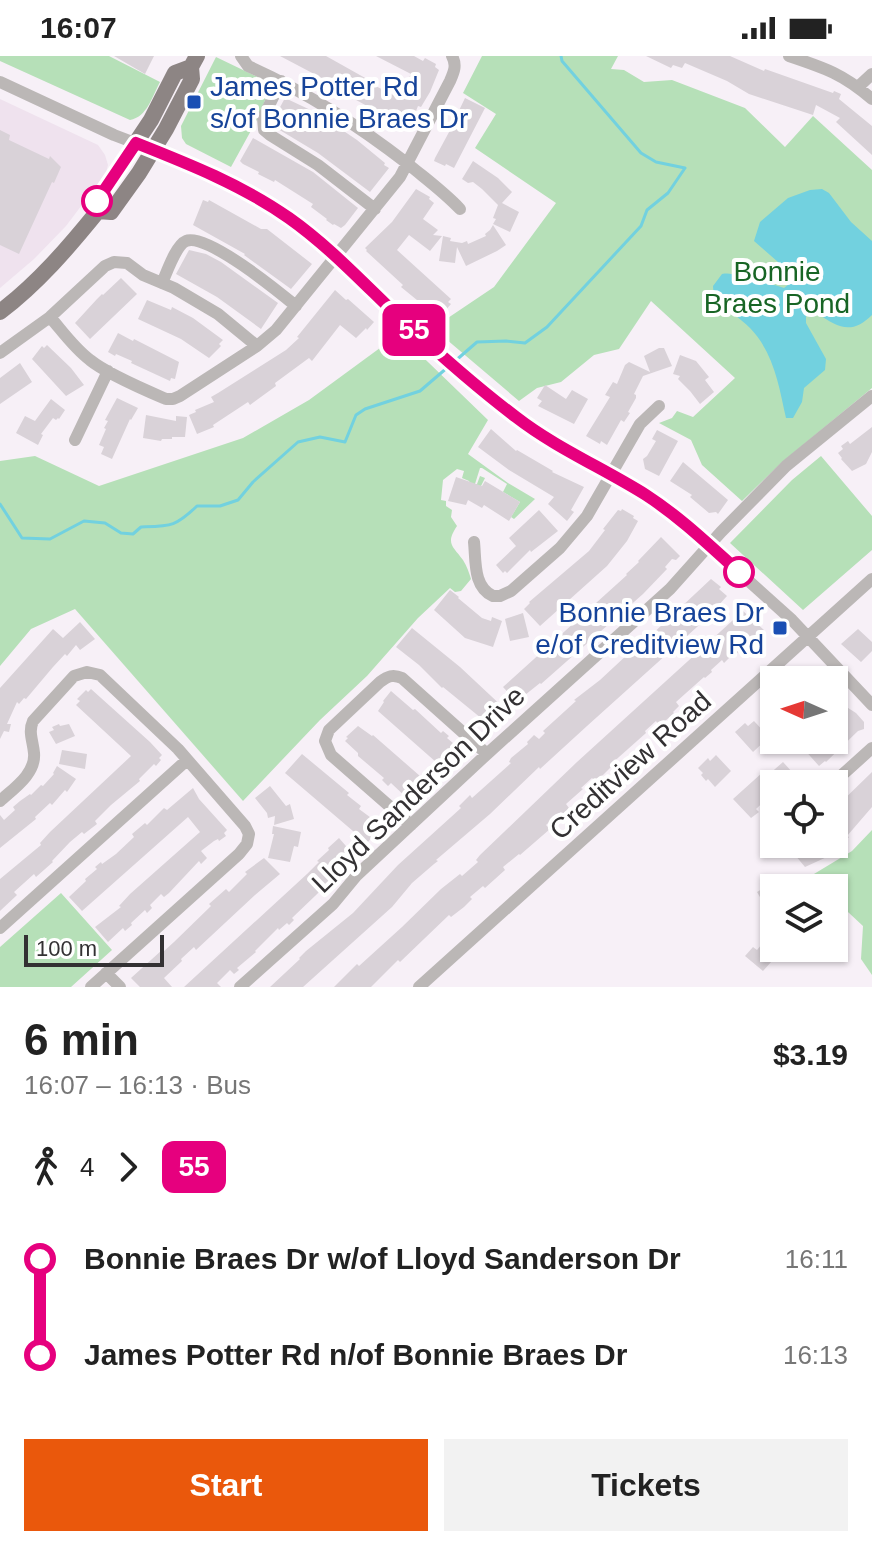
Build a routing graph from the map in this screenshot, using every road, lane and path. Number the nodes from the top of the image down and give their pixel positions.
1 (241, 56) edge
2 (452, 56) edge
3 (789, 56) edge
4 (194, 62) edge
5 (872, 74) edge
6 (281, 81) junction
7 (0, 82) edge
8 (858, 87) junction
9 (872, 99) edge
10 (136, 143) junction
11 (153, 150) junction
12 (407, 164) junction
13 (375, 209) junction
14 (460, 209) dead end
15 (98, 211) junction
16 (336, 257) junction
17 (162, 283) junction
18 (296, 306) junction
19 (0, 312) edge
20 (50, 317) junction
21 (257, 346) junction
22 (0, 353) edge
23 (108, 371) junction
24 (872, 396) edge
25 (659, 406) dead end
26 (75, 440) dead end
27 (611, 475) junction
28 (474, 542) dead end
29 (710, 545) junction
30 (872, 579) edge
31 (808, 637) junction
32 (872, 705) edge
33 (872, 748) edge
34 (487, 754) junction
35 (187, 760) junction
36 (848, 770) edge
37 (0, 801) edge
38 (411, 825) junction
39 (0, 928) edge
40 (106, 973) junction
41 (91, 987) edge
42 (120, 987) edge
43 (240, 987) edge
44 (419, 987) edge

1 - 6 street
2 - 12 street
3 - 8 street
4 - 10 main road
4 - 11 main road
5 - 8 street
6 - 12 street
6 - 13 street
7 - 10 street
8 - 9 street
10 - 11 street
10 - 15 main road
11 - 15 main road
11 - 16 street
12 - 13 street
12 - 14 street
13 - 16 street
15 - 19 main road
16 - 18 street
16 - 27 street
17 - 18 street
17 - 20 street
17 - 21 street
18 - 21 street
20 - 22 street
20 - 23 street
21 - 23 street
23 - 26 street
24 - 29 street, Lloyd Sanderson Drive
25 - 27 street
27 - 28 street
27 - 29 street
29 - 31 street
29 - 34 street, Lloyd Sanderson Drive
30 - 31 street, Creditview Road
31 - 32 street
31 - 44 street, Creditview Road
33 - 36 street
34 - 38 street, Lloyd Sanderson Drive
34 - 38 street
35 - 37 street
35 - 39 street
35 - 40 street
38 - 43 street, Lloyd Sanderson Drive
40 - 41 street
40 - 42 street

